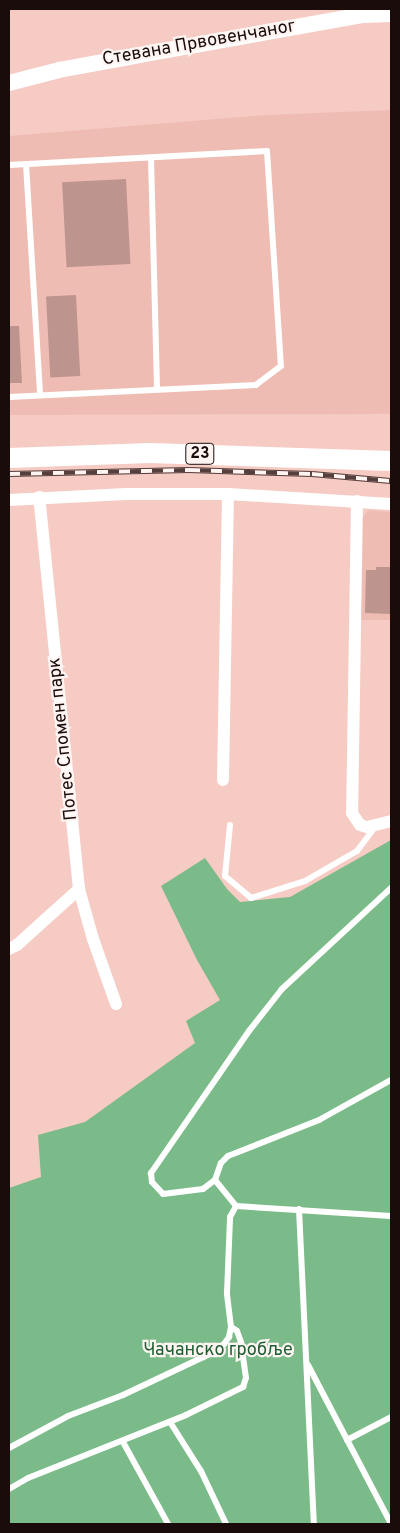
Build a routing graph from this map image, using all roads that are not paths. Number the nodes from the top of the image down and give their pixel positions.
1 (391, 14) edge
2 (9, 83) edge
3 (151, 158) junction
4 (26, 164) junction
5 (9, 165) edge
6 (157, 389) junction
7 (40, 395) junction
8 (9, 397) edge
9 (9, 458) edge
10 (391, 461) edge
11 (228, 494) junction
12 (39, 497) junction
13 (9, 500) edge
14 (357, 501) junction
15 (391, 504) edge
16 (223, 780) dead end
17 (391, 821) edge
18 (230, 825) dead end
19 (376, 826) junction
20 (391, 888) edge
21 (79, 889) junction
22 (9, 949) edge
23 (116, 1004) dead end
24 (391, 1080) edge
25 (215, 1180) junction
26 (236, 1206) junction
27 (299, 1209) junction
28 (391, 1217) edge
29 (231, 1327) junction
30 (307, 1362) junction
31 (391, 1417) edge
32 (170, 1422) junction
33 (347, 1440) junction
34 (123, 1442) junction
35 (9, 1448) edge
36 (9, 1489) edge
37 (168, 1524) edge
38 (226, 1524) edge
39 (314, 1524) edge
40 (391, 1524) edge

1 - 2 street, Стевана Првовенчаног
3 - 4 lane
3 - 6 lane
3 - 6 lane
4 - 5 lane
4 - 7 lane
6 - 7 lane
7 - 8 lane
9 - 10 main road, 23
11 - 12 street
11 - 14 street
11 - 16 street
12 - 13 street
12 - 21 street, Потес Спомен парк
14 - 15 street
14 - 19 street
17 - 19 street
18 - 19 lane
20 - 25 lane
21 - 22 street
21 - 23 street, Потес Спомен парк
24 - 25 lane
25 - 26 lane
26 - 27 lane
26 - 29 lane
27 - 28 lane
27 - 30 lane
29 - 32 lane
29 - 35 lane
30 - 33 lane
30 - 39 lane
31 - 33 lane
32 - 34 lane
32 - 38 lane
33 - 40 lane
34 - 36 lane
34 - 37 lane

